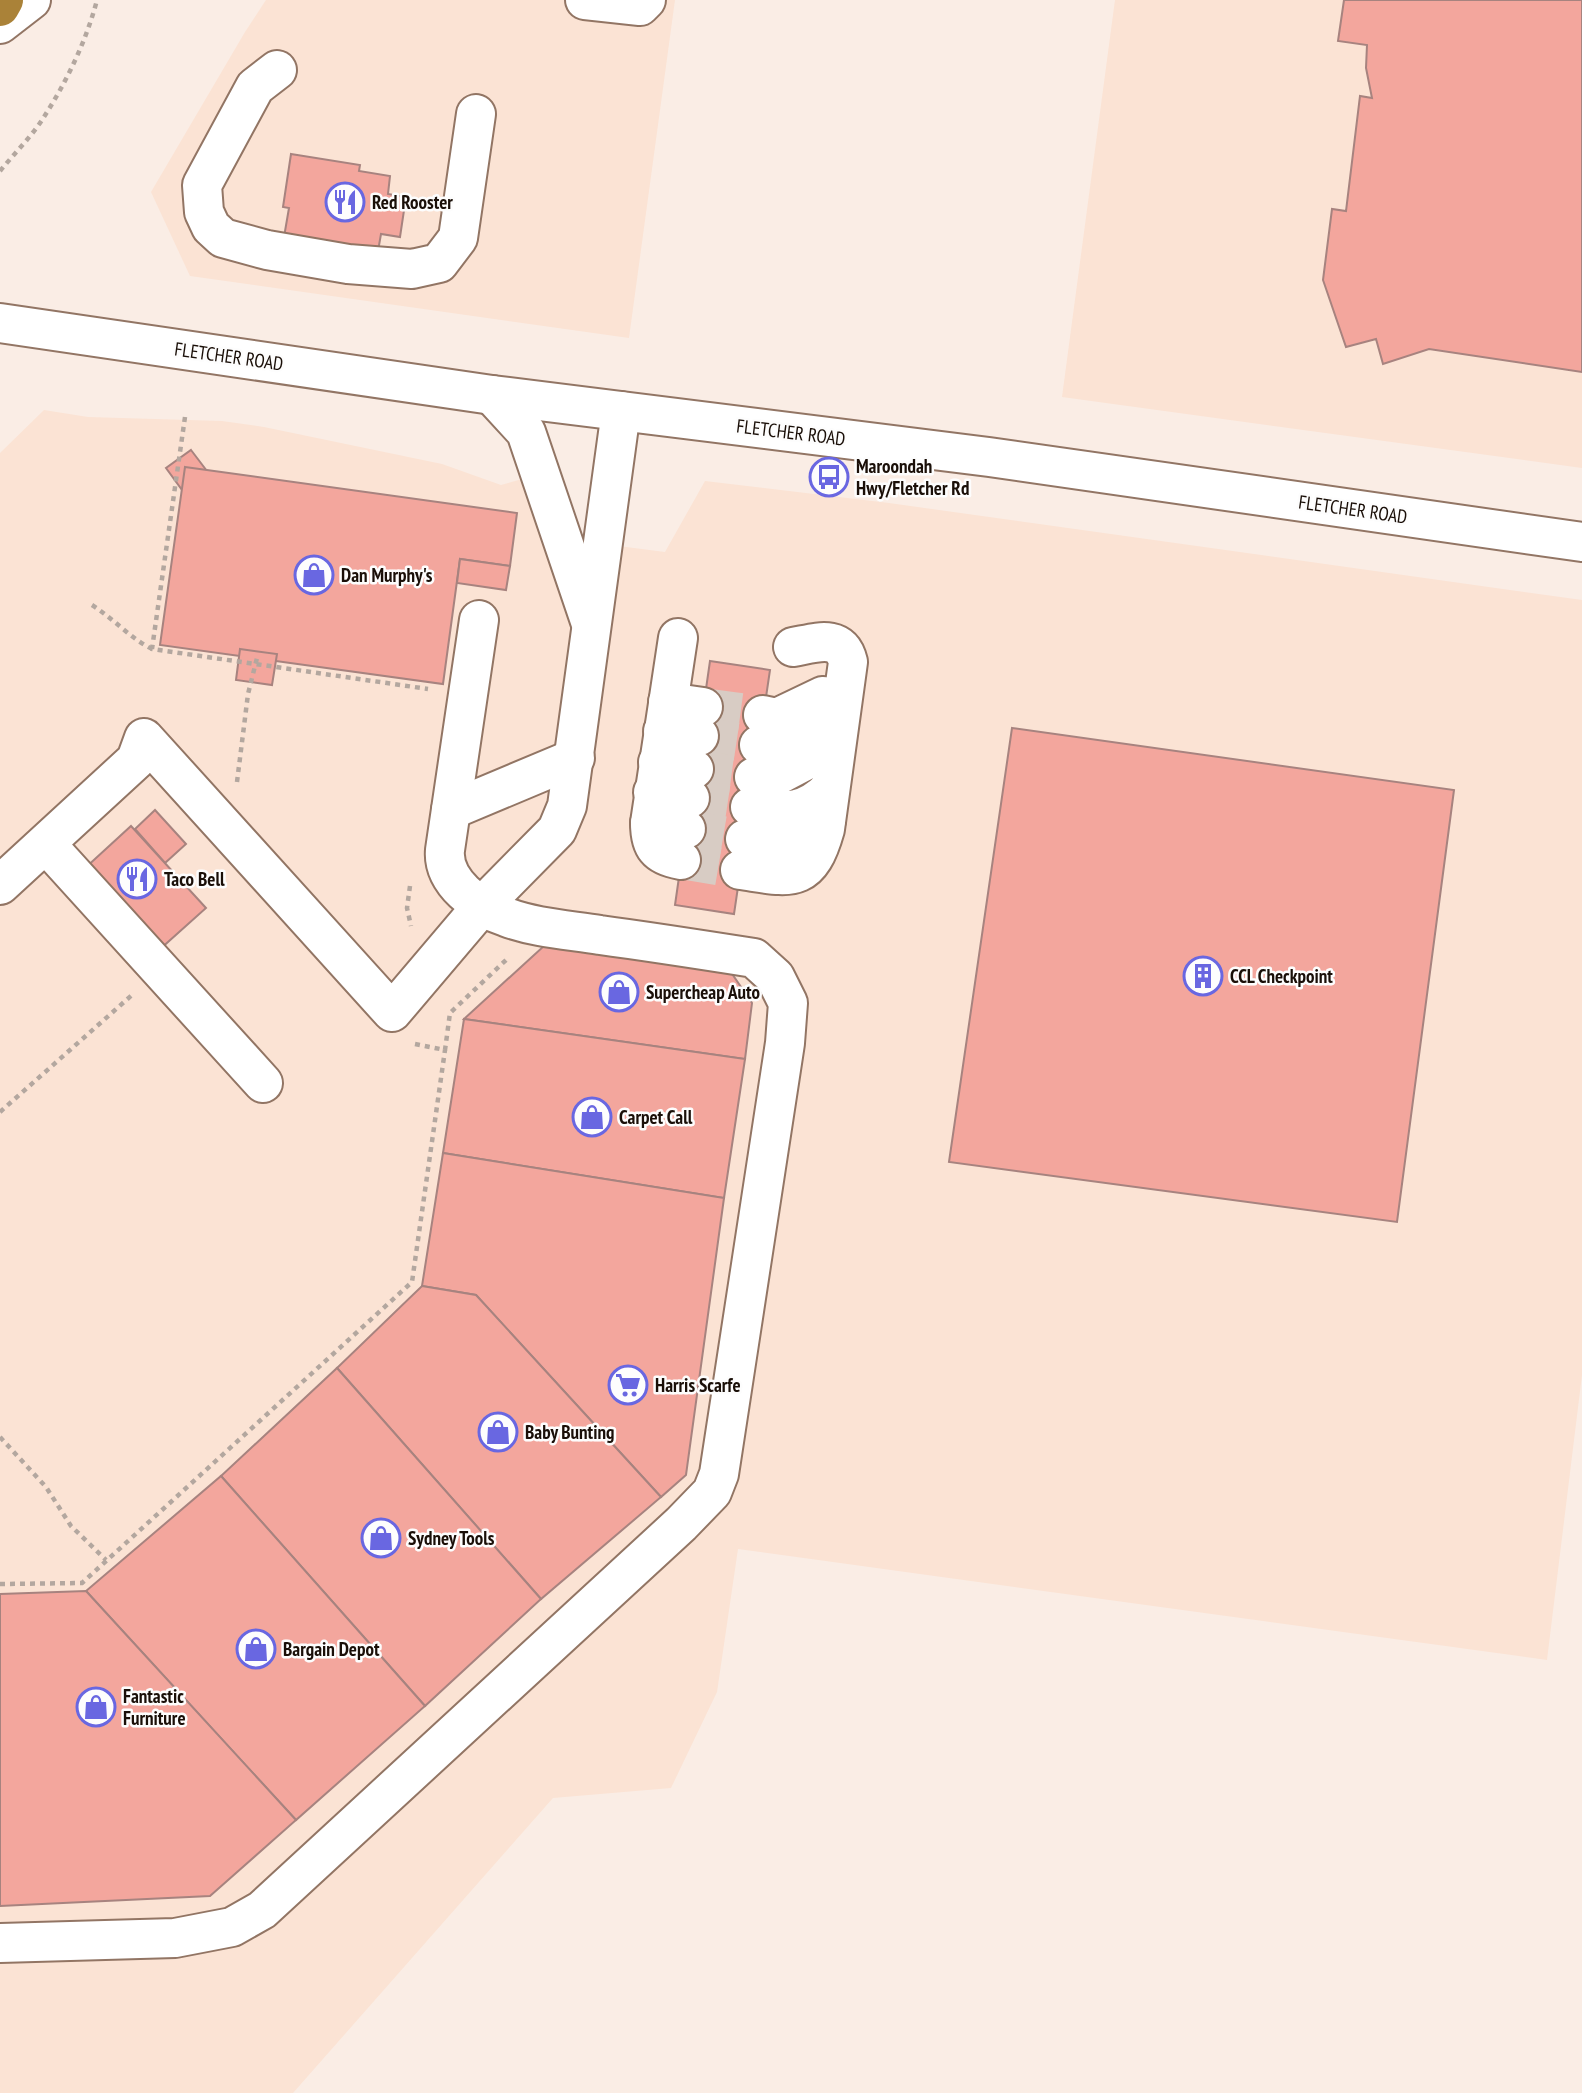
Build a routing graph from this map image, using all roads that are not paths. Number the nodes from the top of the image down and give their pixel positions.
1 (4, 0) edge
2 (31, 0) edge
3 (585, 0) edge
4 (646, 0) edge
5 (0, 6) edge
6 (0, 24) edge
7 (277, 70) dead end
8 (476, 114) dead end
9 (0, 323) edge
10 (492, 395) junction
11 (621, 411) junction
12 (1582, 542) edge
13 (478, 621) dead end
14 (593, 629) junction
15 (677, 638) dead end
16 (821, 711) junction
17 (575, 758) junction
18 (677, 774) dead end
19 (752, 792) junction
20 (828, 805) junction
21 (451, 810) junction
22 (46, 844) junction
23 (0, 885) edge
24 (482, 906) junction
25 (262, 1083) dead end
26 (0, 1943) edge

1 - 5 highway
2 - 6 street
3 - 4 street
7 - 8 street
9 - 10 street, FLETCHER ROAD
10 - 11 street, FLETCHER ROAD
10 - 14 street
11 - 12 street, FLETCHER ROAD
11 - 14 street
13 - 21 street
14 - 17 street
15 - 18 street
16 - 19 street
16 - 19 street
16 - 20 street
17 - 21 street
17 - 24 street
19 - 20 street
19 - 20 street
21 - 24 street
22 - 23 street
22 - 24 street
22 - 25 street
24 - 26 street

